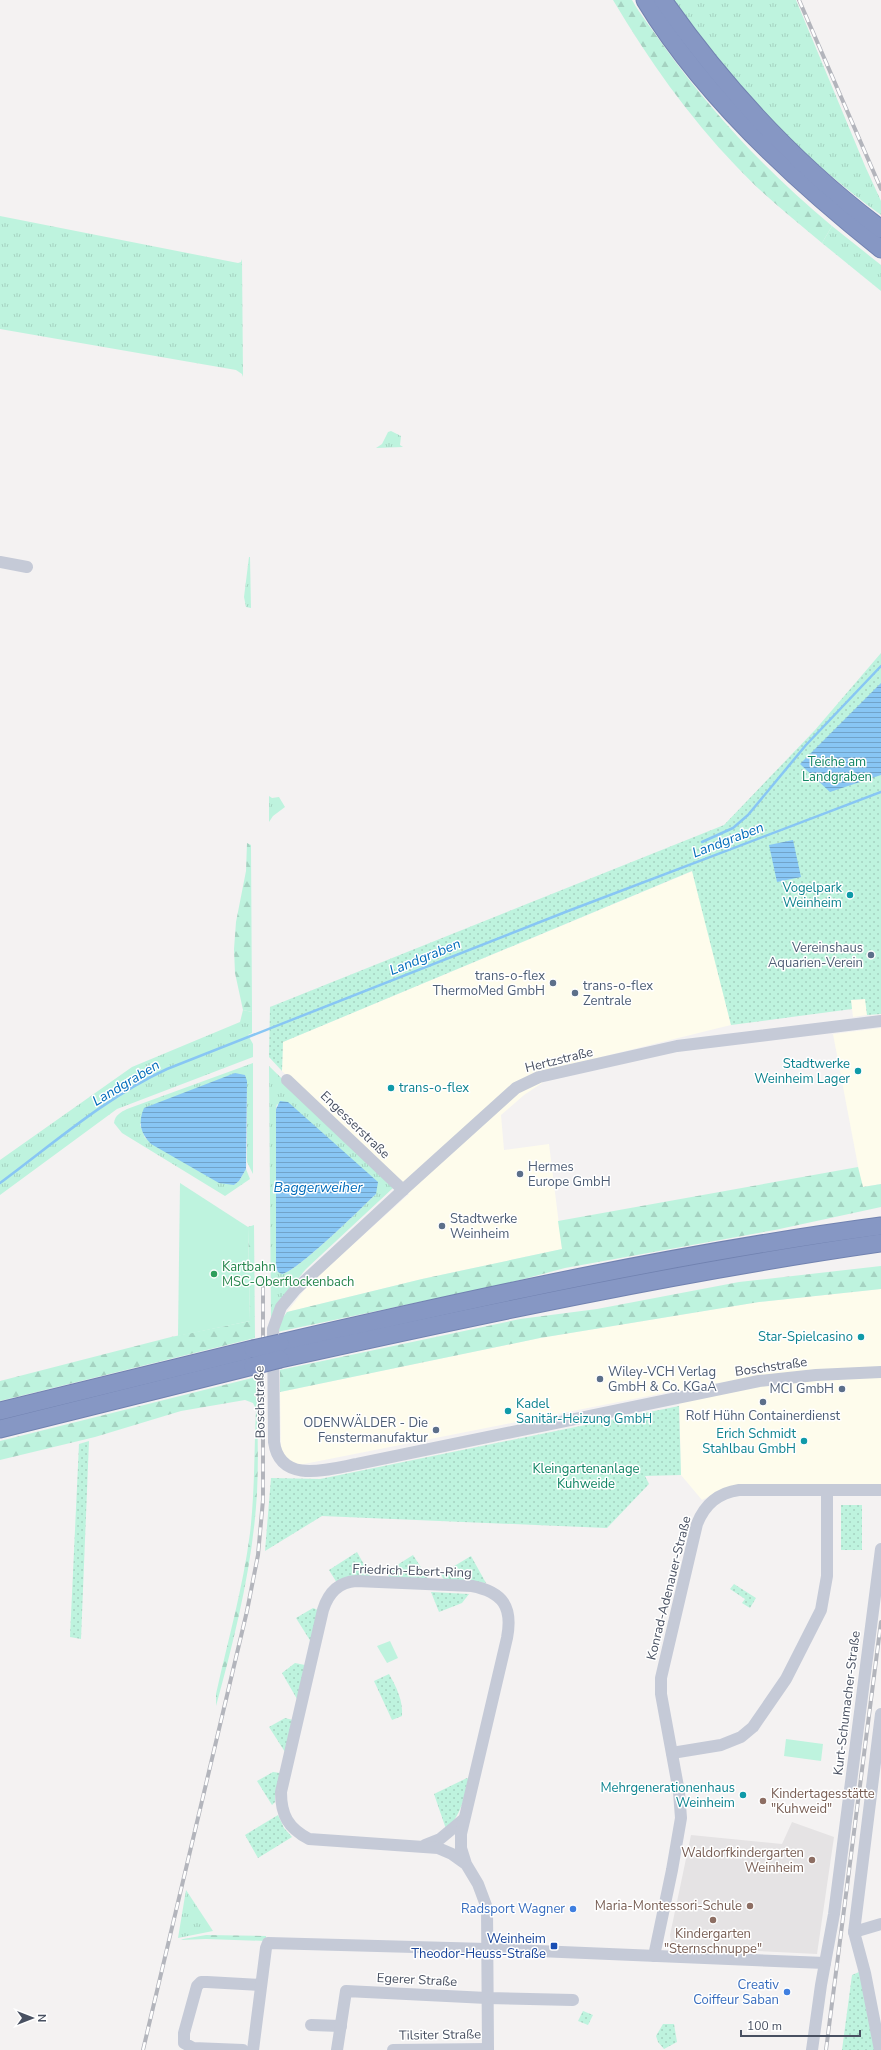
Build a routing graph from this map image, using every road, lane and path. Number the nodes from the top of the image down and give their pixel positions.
1 (645, 0) edge
2 (663, 0) edge
3 (879, 228) edge
4 (881, 249) edge
5 (0, 562) edge
6 (27, 567) dead end
7 (881, 1021) edge
8 (288, 1080) dead end
9 (403, 1190) junction
10 (881, 1220) edge
11 (881, 1226) edge
12 (835, 1232) junction
13 (881, 1243) edge
14 (881, 1253) edge
15 (789, 1257) junction
16 (278, 1344) junction
17 (253, 1358) junction
18 (881, 1372) edge
19 (0, 1412) edge
20 (0, 1429) edge
21 (827, 1490) junction
22 (881, 1490) edge
23 (881, 1549) edge
24 (881, 1714) edge
25 (672, 1754) junction
26 (464, 1819) junction
27 (424, 1846) junction
28 (466, 1864) junction
29 (881, 1924) edge
30 (854, 1932) junction
31 (487, 1949) junction
32 (654, 1956) junction
33 (825, 1963) junction
34 (261, 1985) junction
35 (488, 1998) junction
36 (573, 2000) dead end
37 (311, 2025) dead end
38 (341, 2026) junction
39 (488, 2049) edge
40 (243, 2050) edge
41 (253, 2050) edge
42 (337, 2050) edge
43 (393, 2050) edge
44 (436, 2050) edge
45 (812, 2050) edge
46 (880, 2050) edge

1 - 4 highway
2 - 3 highway
5 - 6 street
7 - 9 street, Hertzstraße
8 - 9 street, Engesserstraße
9 - 16 street, Hertzstraße
10 - 12 highway
11 - 12 highway
12 - 16 highway
13 - 15 highway
14 - 15 highway
15 - 16 highway
16 - 17 highway, bridge
16 - 18 street, Boschstraße
17 - 19 highway
17 - 20 highway
21 - 22 street, Konrad-Adenauer-Straße
21 - 25 street
21 - 25 street, Konrad-Adenauer-Straße
23 - 33 street, Kurt-Schumacher-Straße
24 - 30 street
25 - 32 street, Konrad-Adenauer-Straße
26 - 27 street, Friedrich-Ebert-Ring
26 - 27 street, Friedrich-Ebert-Ring
26 - 28 street, Friedrich-Ebert-Ring
27 - 28 street, Friedrich-Ebert-Ring
28 - 31 street, Friedrich-Ebert-Ring
29 - 30 street
30 - 46 street
31 - 32 street
31 - 34 street
31 - 35 street, Friedrich-Ebert-Ring
32 - 33 street
33 - 45 street, Kurt-Schumacher-Straße
34 - 40 street
34 - 41 street
35 - 36 street, Egerer Straße
35 - 38 street, Egerer Straße
35 - 39 street, Friedrich-Ebert-Ring
37 - 38 street
38 - 42 street
39 - 44 street, Tilsiter Straße
43 - 44 street, Tilsiter Straße

